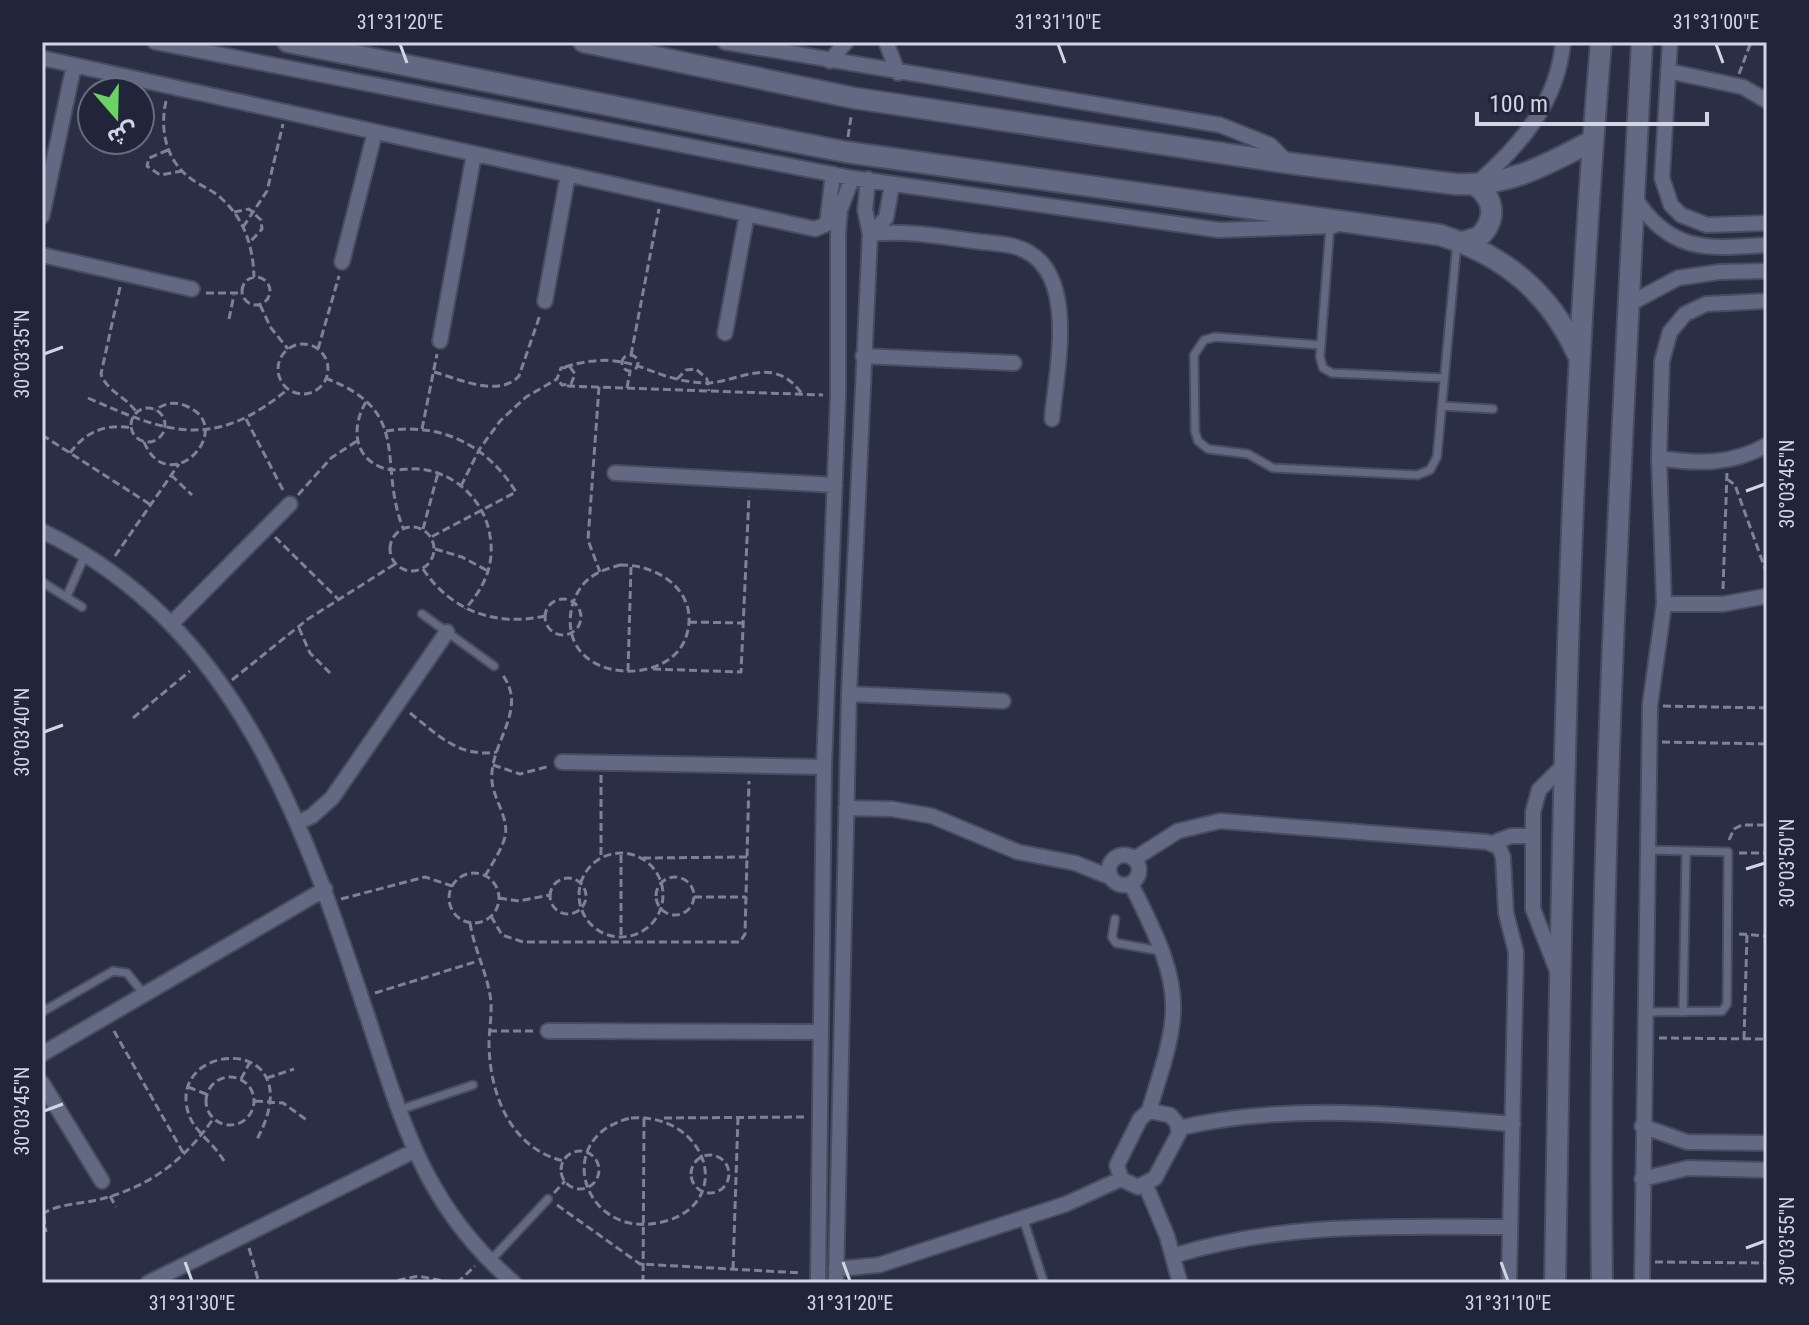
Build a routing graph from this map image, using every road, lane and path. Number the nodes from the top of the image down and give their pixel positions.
1 (155, 42) edge
2 (584, 42) edge
3 (725, 42) edge
4 (846, 42) edge
5 (886, 42) edge
6 (1563, 42) edge
7 (1601, 42) edge
8 (1642, 42) edge
9 (1670, 42) edge
10 (1751, 42) edge
11 (292, 43) edge
12 (42, 58) edge
13 (830, 61) junction
14 (74, 65) junction
15 (1668, 71) junction
16 (898, 73) junction
17 (1735, 85) junction
18 (170, 86) junction
19 (854, 98) junction
20 (1767, 101) edge
21 (286, 112) junction
22 (671, 121) junction
23 (375, 132) junction
24 (1592, 141) junction
25 (668, 142) junction
26 (168, 150) junction
27 (846, 152) junction
28 (474, 154) junction
29 (1288, 163) junction
30 (182, 171) junction
31 (568, 174) junction
32 (833, 174) junction
33 (852, 178) junction
34 (868, 179) junction
35 (892, 184) junction
36 (1475, 185) junction
37 (661, 195) junction
38 (1634, 197) junction
39 (234, 212) junction
40 (256, 212) junction
41 (747, 214) junction
42 (42, 216) edge
43 (1767, 223) edge
44 (1367, 224) junction
45 (243, 227) junction
46 (1330, 227) junction
47 (870, 234) junction
48 (1460, 241) junction
49 (250, 242) junction
50 (1767, 245) edge
51 (1749, 246) junction
52 (42, 255) edge
53 (342, 262) joint
54 (1767, 271) edge
55 (1751, 272) junction
56 (123, 274) junction
57 (254, 277) junction
58 (192, 289) joint
59 (242, 293) junction
60 (234, 294) junction
61 (545, 301) joint
62 (1767, 301) edge
63 (1631, 303) junction
64 (260, 304) junction
65 (229, 319) dead end
66 (725, 333) dead end
67 (440, 341) joint
68 (1320, 345) junction
69 (288, 349) junction
70 (318, 349) junction
71 (1577, 353) junction
72 (631, 355) junction
73 (863, 356) junction
74 (622, 360) junction
75 (1014, 363) dead end
76 (638, 364) junction
77 (565, 367) junction
78 (630, 371) junction
79 (434, 372) junction
80 (325, 378) junction
81 (1444, 378) junction
82 (557, 379) junction
83 (677, 379) junction
84 (707, 383) junction
85 (567, 386) junction
86 (599, 387) junction
87 (627, 388) junction
88 (288, 389) junction
89 (709, 391) junction
90 (802, 394) junction
91 (838, 396) junction
92 (88, 398) dead end
93 (366, 402) junction
94 (1442, 406) junction
95 (1493, 409) dead end
96 (155, 410) junction
97 (137, 413) junction
98 (245, 417) junction
99 (133, 418) junction
100 (1052, 419) dead end
101 (132, 428) junction
102 (204, 429) junction
103 (422, 429) junction
104 (165, 430) junction
105 (386, 431) junction
106 (42, 435) edge
107 (357, 441) junction
108 (144, 442) junction
109 (1767, 445) edge
110 (479, 450) junction
111 (70, 453) junction
112 (1659, 458) junction
113 (1728, 461) junction
114 (179, 464) junction
115 (393, 471) junction
116 (438, 473) junction
117 (615, 473) dead end
118 (171, 475) junction
119 (1727, 479) junction
120 (750, 480) junction
121 (835, 485) junction
122 (461, 486) junction
123 (192, 495) dead end
124 (290, 504) junction
125 (151, 505) junction
126 (482, 510) junction
127 (266, 528) junction
128 (403, 528) junction
129 (423, 529) junction
130 (42, 531) edge
131 (431, 537) junction
132 (435, 549) junction
133 (86, 552) junction
134 (395, 564) junction
135 (631, 565) junction
136 (108, 566) junction
137 (423, 569) junction
138 (488, 571) junction
139 (600, 572) junction
140 (1767, 574) edge
141 (42, 582) edge
142 (67, 596) junction
143 (1767, 596) edge
144 (338, 599) junction
145 (573, 602) junction
146 (1664, 604) junction
147 (1723, 604) junction
148 (82, 607) dead end
149 (465, 609) junction
150 (422, 614) dead end
151 (545, 616) junction
152 (689, 622) junction
153 (172, 623) junction
154 (743, 623) junction
155 (298, 627) junction
156 (447, 632) junction
157 (571, 633) junction
158 (202, 661) junction
159 (494, 666) joint
160 (647, 669) junction
161 (628, 671) junction
162 (330, 673) dead end
163 (223, 689) junction
164 (849, 694) junction
165 (1003, 701) dead end
166 (398, 703) junction
167 (1650, 705) junction
168 (1767, 708) edge
169 (133, 718) dead end
170 (1650, 742) junction
171 (1767, 744) edge
172 (497, 752) junction
173 (562, 762) joint
174 (600, 763) junction
175 (493, 765) junction
176 (749, 765) junction
177 (1563, 766) junction
178 (824, 767) junction
179 (846, 808) junction
180 (299, 822) junction
181 (1767, 825) edge
182 (1532, 836) junction
183 (1493, 843) junction
184 (1647, 850) junction
185 (1686, 851) junction
186 (1728, 852) junction
187 (1767, 853) edge
188 (621, 854) junction
189 (747, 857) junction
190 (1117, 857) junction
191 (1503, 857) junction
192 (641, 858) junction
193 (1532, 858) junction
194 (601, 859) junction
195 (1134, 859) junction
196 (1075, 863) junction
197 (485, 876) junction
198 (1110, 877) junction
199 (662, 881) junction
200 (580, 882) junction
201 (1131, 884) junction
202 (452, 886) junction
203 (550, 895) junction
204 (327, 896) junction
205 (694, 897) junction
206 (746, 897) junction
207 (499, 898) junction
208 (580, 909) junction
209 (662, 910) junction
210 (491, 916) junction
211 (1115, 919) dead end
212 (470, 923) junction
213 (1727, 933) junction
214 (1747, 934) junction
215 (621, 936) junction
216 (1767, 936) edge
217 (621, 942) junction
218 (1161, 951) junction
219 (478, 961) junction
220 (1560, 977) junction
221 (144, 994) junction
222 (361, 997) junction
223 (42, 1012) edge
224 (1644, 1012) junction
225 (1683, 1012) junction
226 (105, 1016) junction
227 (489, 1031) junction
228 (548, 1031) joint
229 (821, 1032) junction
230 (1644, 1038) junction
231 (1744, 1039) junction
232 (1767, 1039) edge
233 (42, 1054) edge
234 (250, 1062) junction
235 (294, 1069) dead end
236 (267, 1078) junction
237 (241, 1079) junction
238 (42, 1083) edge
239 (473, 1085) dead end
240 (188, 1087) junction
241 (206, 1094) junction
242 (273, 1100) junction
243 (255, 1101) junction
244 (399, 1110) junction
245 (1149, 1111) junction
246 (820, 1116) junction
247 (644, 1117) junction
248 (738, 1117) junction
249 (653, 1118) junction
250 (213, 1119) junction
251 (308, 1121) dead end
252 (1513, 1124) junction
253 (1642, 1126) junction
254 (1179, 1128) junction
255 (203, 1134) junction
256 (256, 1141) dead end
257 (1767, 1143) edge
258 (414, 1151) junction
259 (587, 1153) junction
260 (185, 1156) junction
261 (702, 1157) junction
262 (224, 1161) dead end
263 (564, 1161) junction
264 (1767, 1170) edge
265 (1121, 1179) junction
266 (1642, 1179) junction
267 (102, 1181) dead end
268 (565, 1181) junction
269 (1146, 1186) junction
270 (587, 1187) junction
271 (701, 1191) junction
272 (548, 1199) junction
273 (42, 1204) edge
274 (44, 1213) edge
275 (1023, 1218) junction
276 (643, 1224) junction
277 (1510, 1227) junction
278 (46, 1232) dead end
279 (250, 1232) junction
280 (1173, 1256) junction
281 (487, 1259) junction
282 (1642, 1262) junction
283 (1767, 1263) edge
284 (643, 1264) junction
285 (733, 1269) junction
286 (836, 1276) edge
287 (818, 1279) edge
288 (157, 1281) edge
289 (259, 1283) edge
290 (386, 1283) edge
291 (456, 1283) edge
292 (514, 1283) edge
293 (643, 1283) edge
294 (1044, 1283) edge
295 (1180, 1283) edge
296 (1509, 1283) edge
297 (1555, 1283) edge
298 (1602, 1283) edge
299 (1642, 1283) edge

1 - 25 street
2 - 19 main road
3 - 13 street
4 - 13 street
5 - 16 street
6 - 36 street
7 - 24 main road
8 - 38 main road
9 - 15 street
10 - 17 path
11 - 22 main road
12 - 14 street
13 - 16 street
14 - 18 street
14 - 42 street
15 - 17 street
15 - 43 street
16 - 29 street
17 - 20 street
18 - 21 street
18 - 26 path
19 - 27 path
19 - 29 main road
21 - 23 street
21 - 40 path
22 - 25 main road
22 - 27 main road
23 - 28 street
23 - 53 street
24 - 36 main road
24 - 71 main road
25 - 32 street
26 - 30 path
26 - 30 path
27 - 44 main road
28 - 31 street
28 - 67 street
29 - 36 main road
30 - 39 path
31 - 37 street
31 - 61 street
32 - 33 street
32 - 41 street
33 - 34 street
33 - 91 street
34 - 35 street
34 - 47 street
35 - 46 street
35 - 47 street
36 - 48 main road
37 - 41 street
37 - 72 path
38 - 51 street
38 - 63 main road
39 - 40 path
39 - 45 path
40 - 45 path
40 - 49 path
41 - 66 street
44 - 46 street
44 - 48 main road
45 - 49 path
46 - 68 lane
47 - 73 street
47 - 100 street
48 - 71 main road
48 - 81 lane
49 - 57 path
50 - 51 street
51 - 55 street
52 - 56 street
53 - 70 path
54 - 55 street
55 - 63 street
56 - 58 street
56 - 97 path
57 - 59 path
57 - 64 path
58 - 60 path
59 - 60 path
59 - 64 path
60 - 65 path
61 - 79 path
62 - 112 street
63 - 298 main road
64 - 69 path
67 - 79 path
68 - 81 lane
68 - 94 lane
69 - 70 path
69 - 88 path
70 - 80 path
71 - 177 main road
72 - 74 path
72 - 76 path
73 - 75 street
73 - 164 street
74 - 76 path
74 - 77 path
74 - 78 path
76 - 78 path
76 - 83 path
77 - 82 path
77 - 85 path
78 - 87 path
79 - 103 path
80 - 88 path
80 - 93 path
81 - 94 lane
82 - 85 path
82 - 110 path
83 - 84 path
83 - 84 path
84 - 89 path
84 - 90 path
85 - 86 path
86 - 87 path
86 - 139 path
87 - 89 path
88 - 98 path
89 - 90 path
90 - 91 path
91 - 121 street
92 - 99 path
93 - 105 path
93 - 107 path
94 - 95 lane
96 - 97 path
96 - 102 path
96 - 104 path
97 - 99 path
98 - 102 path
98 - 124 path
99 - 101 path
99 - 104 path
101 - 108 path
101 - 111 path
102 - 104 path
102 - 114 path
103 - 105 path
103 - 110 path
104 - 108 path
105 - 115 path
106 - 111 path
107 - 115 path
107 - 124 path
108 - 114 path
109 - 113 street
110 - 122 path
110 - 126 path
111 - 125 path
112 - 113 street
112 - 146 street
113 - 119 path
114 - 118 path
115 - 116 path
115 - 128 path
116 - 122 path
116 - 129 path
117 - 120 street
118 - 123 path
118 - 125 path
119 - 140 path
119 - 147 path
120 - 121 street
120 - 154 path
121 - 178 street
122 - 126 path
124 - 127 street
125 - 136 path
126 - 131 path
126 - 138 path
127 - 144 path
127 - 153 street
128 - 129 path
128 - 134 path
129 - 131 path
130 - 133 street
131 - 132 path
132 - 137 path
132 - 138 path
133 - 136 street
133 - 142 lane
134 - 137 path
134 - 144 path
135 - 139 path
135 - 152 path
135 - 161 path
136 - 153 street
137 - 149 path
138 - 149 path
139 - 145 path
141 - 142 lane
142 - 148 lane
143 - 147 street
144 - 155 path
145 - 151 path
145 - 157 path
145 - 157 path
146 - 147 street
146 - 167 street
149 - 151 path
150 - 156 lane
151 - 157 path
152 - 154 path
152 - 160 path
153 - 158 street
154 - 160 path
155 - 162 path
155 - 163 path
156 - 159 lane
156 - 166 street
157 - 161 path
158 - 163 street
158 - 169 path
159 - 172 path
160 - 161 path
163 - 180 street
164 - 165 street
164 - 179 street
166 - 172 path
166 - 180 street
167 - 168 path
167 - 170 street
170 - 171 path
170 - 184 street
172 - 175 path
173 - 174 street
173 - 175 path
174 - 176 street
174 - 194 path
175 - 197 path
176 - 178 street
176 - 189 path
177 - 182 street
177 - 220 main road
178 - 229 street
179 - 196 street
179 - 286 street
180 - 204 street
181 - 186 path
182 - 183 street
182 - 193 street
183 - 191 street
183 - 195 street
184 - 185 lane
184 - 224 street
185 - 186 lane
185 - 225 lane
186 - 187 path
186 - 213 lane
188 - 192 path
188 - 194 path
188 - 215 path
189 - 192 path
189 - 206 path
190 - 195 street
190 - 196 street
190 - 198 street
191 - 193 street
191 - 252 street
192 - 199 path
193 - 220 street
194 - 200 path
195 - 201 street
196 - 198 street
197 - 202 path
197 - 207 path
198 - 201 street
199 - 205 path
199 - 209 path
199 - 209 path
200 - 203 path
200 - 208 path
200 - 208 path
201 - 218 street
202 - 204 path
202 - 212 path
203 - 207 path
203 - 208 path
204 - 221 street
204 - 222 street
205 - 206 path
205 - 209 path
206 - 217 path
207 - 210 path
208 - 215 path
209 - 215 path
210 - 212 path
210 - 217 path
211 - 218 lane
212 - 219 path
213 - 214 path
213 - 225 lane
214 - 216 path
214 - 231 path
215 - 217 path
218 - 245 street
219 - 222 path
219 - 227 path
220 - 297 main road
221 - 223 lane
221 - 226 street
222 - 244 street
224 - 225 lane
224 - 230 street
226 - 233 street
226 - 260 path
227 - 228 path
227 - 263 path
228 - 229 street
229 - 246 street
230 - 231 path
230 - 253 street
231 - 232 path
234 - 236 path
234 - 237 path
234 - 240 path
235 - 236 path
236 - 242 path
237 - 241 path
237 - 243 path
238 - 267 street
239 - 244 lane
240 - 241 path
240 - 255 path
241 - 250 path
242 - 243 path
242 - 251 path
242 - 256 path
243 - 250 path
244 - 258 street
245 - 254 street
245 - 265 street
246 - 248 path
246 - 287 street
247 - 249 path
247 - 259 path
247 - 276 path
248 - 249 path
248 - 285 path
249 - 261 path
250 - 255 path
252 - 254 street
252 - 277 street
253 - 257 street
253 - 266 street
254 - 269 street
255 - 260 path
255 - 262 path
258 - 279 street
258 - 281 street
259 - 263 path
259 - 270 path
259 - 270 path
260 - 274 path
261 - 271 path
261 - 271 path
261 - 271 path
263 - 268 path
264 - 266 street
265 - 269 street
265 - 275 street
266 - 282 street
268 - 270 path
268 - 272 path
269 - 280 street
270 - 276 path
271 - 276 path
272 - 281 lane
272 - 284 path
273 - 274 path
274 - 278 path
275 - 286 street
275 - 294 lane
276 - 284 path
277 - 280 street
277 - 296 street
279 - 288 street
279 - 289 path
280 - 295 street
281 - 291 path
281 - 292 street
282 - 283 path
282 - 299 street
284 - 285 path
284 - 293 path
285 - 287 path
290 - 291 path

